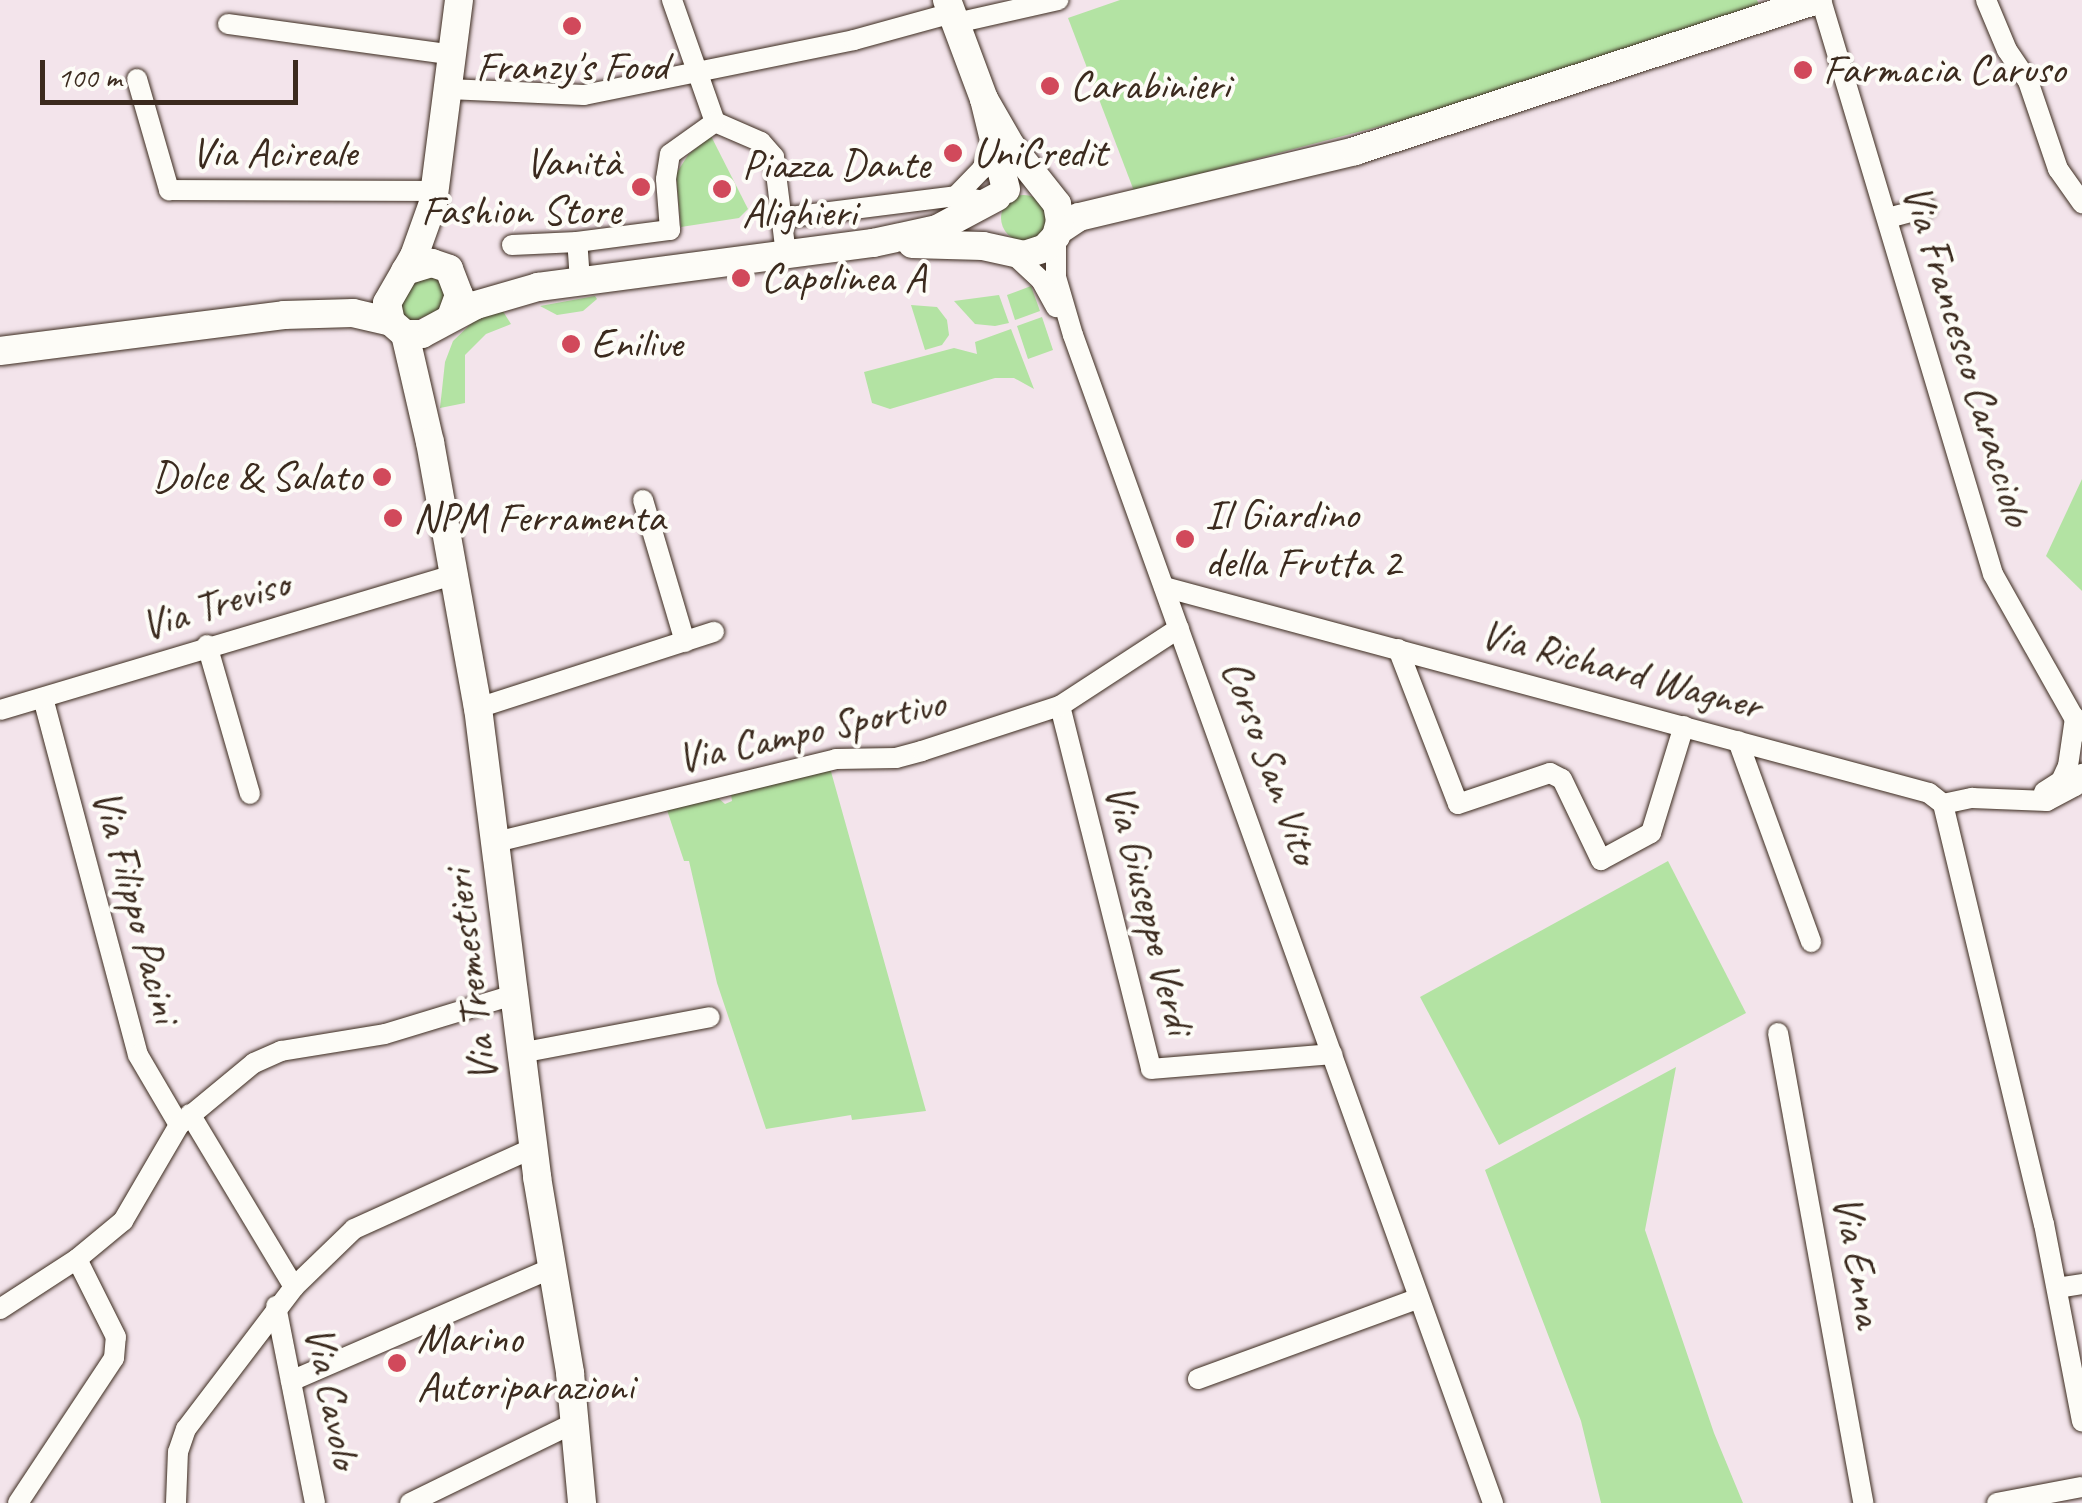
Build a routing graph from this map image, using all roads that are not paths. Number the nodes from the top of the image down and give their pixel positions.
1 (460, 0) edge
2 (672, 0) edge
3 (1058, 0) edge
4 (1820, 0) edge
5 (1986, 0) edge
6 (952, 12) edge
7 (228, 24) dead end
8 (452, 54) junction
9 (697, 70) junction
10 (137, 80) dead end
11 (448, 90) junction
12 (984, 99) junction
13 (713, 116) junction
14 (995, 142) junction
15 (1047, 192) junction
16 (956, 196) junction
17 (998, 196) junction
18 (434, 197) junction
19 (1157, 198) junction
20 (2082, 203) edge
21 (1926, 208) dead end
22 (782, 218) junction
23 (1888, 218) junction
24 (1057, 234) junction
25 (576, 242) junction
26 (873, 243) junction
27 (512, 244) dead end
28 (1010, 251) junction
29 (786, 254) junction
30 (452, 273) junction
31 (402, 275) junction
32 (580, 281) junction
33 (538, 287) junction
34 (284, 316) junction
35 (447, 321) junction
36 (398, 328) junction
37 (1073, 335) junction
38 (0, 352) edge
39 (430, 442) junction
40 (643, 500) dead end
41 (453, 575) junction
42 (1164, 587) junction
43 (1179, 628) junction
44 (714, 632) dead end
45 (684, 642) junction
46 (207, 645) junction
47 (1398, 649) junction
48 (42, 698) junction
49 (1060, 706) junction
50 (478, 708) junction
51 (0, 710) edge
52 (2078, 724) edge
53 (1684, 726) junction
54 (1738, 740) junction
55 (2082, 774) edge
56 (250, 794) dead end
57 (2023, 800) junction
58 (1943, 804) junction
59 (496, 842) junction
60 (1811, 942) dead end
61 (513, 995) junction
62 (710, 1017) dead end
63 (1778, 1033) dead end
64 (520, 1053) junction
65 (1332, 1054) junction
66 (184, 1119) junction
67 (533, 1148) junction
68 (77, 1258) junction
69 (552, 1268) junction
70 (2082, 1284) edge
71 (294, 1287) junction
72 (2057, 1288) junction
73 (1419, 1298) junction
74 (276, 1306) junction
75 (0, 1310) edge
76 (1198, 1379) dead end
77 (291, 1380) junction
78 (2082, 1421) edge
79 (576, 1422) junction
80 (2082, 1487) edge
81 (18, 1503) edge
82 (176, 1503) edge
83 (315, 1503) edge
84 (410, 1503) edge
85 (582, 1503) edge
86 (1492, 1503) edge
87 (1863, 1503) edge
88 (1997, 1503) edge

1 - 8 main road
2 - 9 street
3 - 6 street
4 - 19 main road
4 - 23 street, Via Francesco Caracciolo
5 - 20 street
6 - 9 street
6 - 12 main road
7 - 8 street
8 - 11 main road
9 - 11 street
9 - 13 street
10 - 18 street, Via Acireale
11 - 18 main road
12 - 14 main road
12 - 15 main road
13 - 22 street
13 - 25 street
14 - 16 street
14 - 17 main road
15 - 17 main road
15 - 19 main road
15 - 24 main road
16 - 17 street
16 - 22 street
17 - 26 main road
17 - 28 main road
18 - 30 main road
18 - 31 main road
19 - 24 main road
21 - 23 street
22 - 29 street
23 - 52 street, Via Francesco Caracciolo
24 - 28 main road
24 - 37 street
25 - 27 street
25 - 32 street
26 - 28 main road
26 - 29 main road
28 - 37 street
29 - 32 main road
30 - 31 main road
30 - 33 main road
30 - 35 main road
31 - 34 main road
31 - 36 main road
32 - 33 main road
33 - 35 main road
34 - 36 main road
34 - 38 main road
35 - 36 main road
35 - 39 main road
36 - 39 main road
37 - 42 street, Corso San Vito
39 - 41 main road, Via Tremestieri
40 - 45 street
41 - 46 street, Via Treviso
41 - 50 main road, Via Tremestieri
42 - 43 street, Corso San Vito
42 - 47 street, Via Richard Wagner
43 - 49 street, Via Campo Sportivo
43 - 65 street, Corso San Vito
44 - 45 street
45 - 50 street
46 - 48 street, Via Treviso
46 - 56 street
47 - 53 street, Via Richard Wagner
47 - 53 street
48 - 51 street, Via Treviso
48 - 66 street, Via Filippo Pacini
49 - 59 street, Via Campo Sportivo
49 - 65 street, Via Giuseppe Verdi
50 - 59 main road, Via Tremestieri
52 - 57 street
53 - 54 street, Via Richard Wagner
54 - 58 street, Via Richard Wagner
54 - 60 street
55 - 57 street
57 - 58 street
58 - 72 street
59 - 61 main road, Via Tremestieri
61 - 64 main road, Via Tremestieri
61 - 66 street
62 - 64 street
63 - 87 street, Via Enna
64 - 67 main road, Via Tremestieri
65 - 73 street, Corso San Vito
66 - 68 street
66 - 71 street, Via Filippo Pacini
67 - 69 main road, Via Tremestieri
67 - 71 street
68 - 75 street
68 - 81 street
69 - 77 street
69 - 79 main road, Via Tremestieri
70 - 72 street
71 - 74 street
72 - 78 street
73 - 76 street
73 - 86 street, Corso San Vito
74 - 77 street, Via Cavolo
74 - 82 street
77 - 83 street, Via Cavolo
79 - 84 street, Via Cavolo
79 - 85 main road, Via Tremestieri
80 - 88 street

